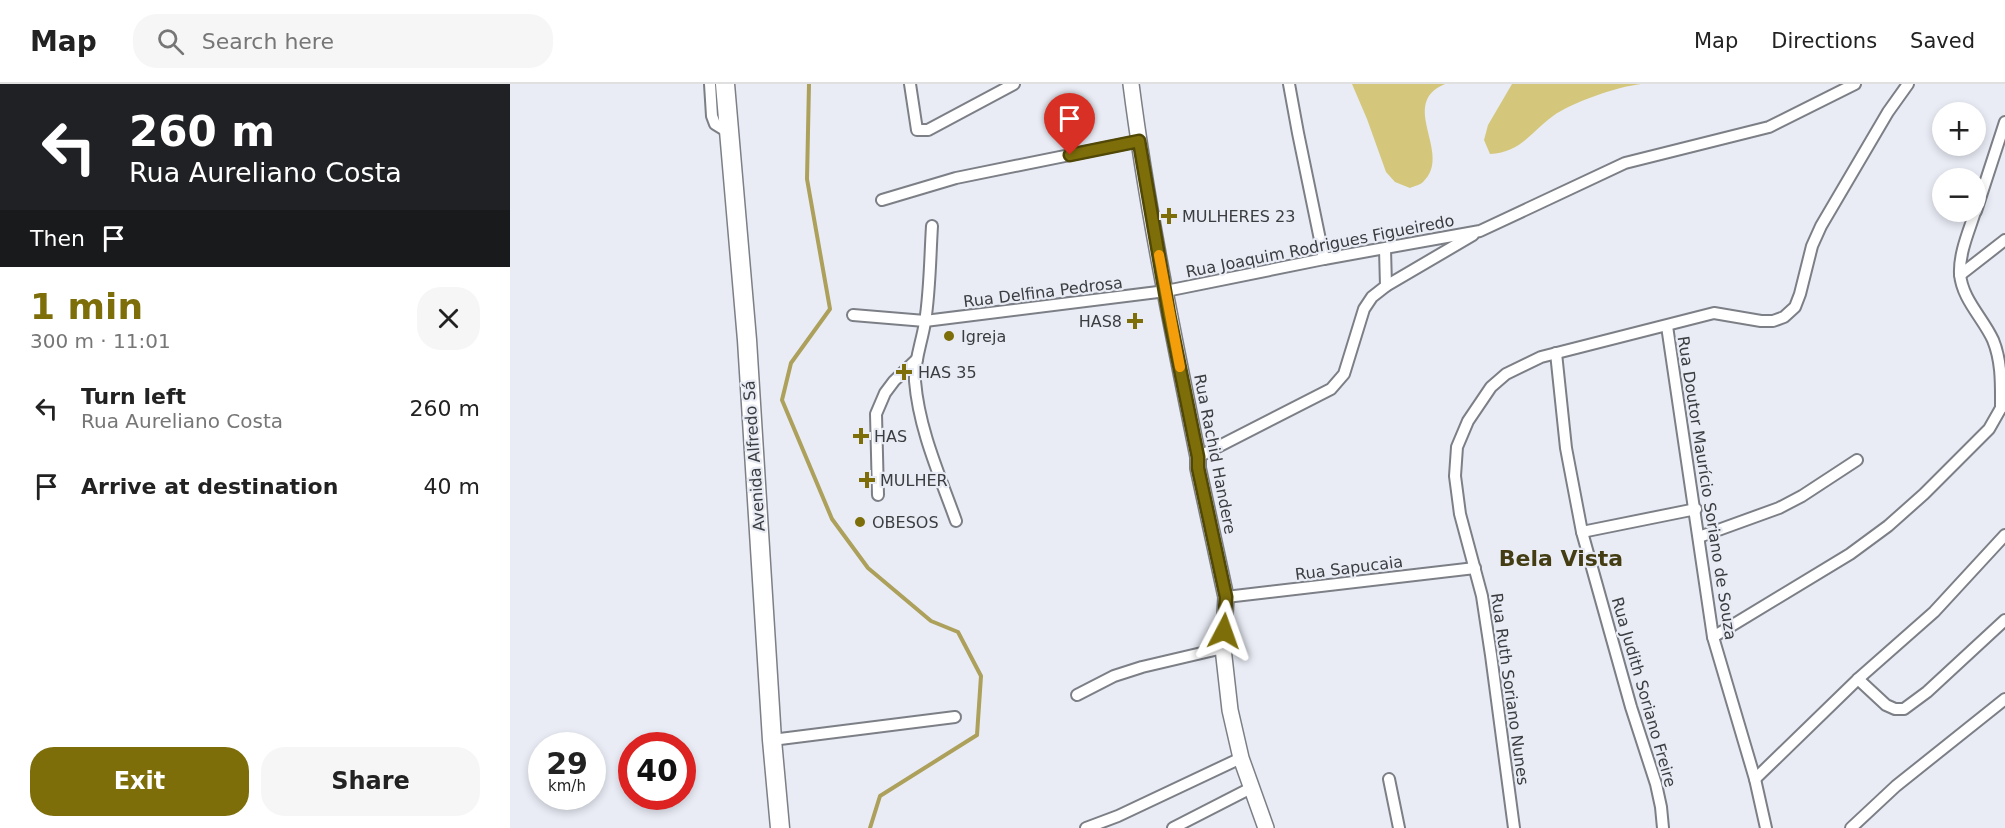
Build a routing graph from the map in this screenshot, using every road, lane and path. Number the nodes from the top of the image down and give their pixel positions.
1 (710, 84) edge
2 (725, 84) edge
3 (910, 84) edge
4 (1014, 84) edge
5 (1131, 84) edge
6 (1289, 84) edge
7 (1855, 84) edge
8 (1908, 84) edge
9 (2005, 122) edge
10 (728, 132) junction
11 (1139, 141) junction
12 (1986, 180) edge
13 (882, 200) dead end
14 (1972, 222) edge
15 (932, 226) dead end
16 (1480, 231) junction
17 (2005, 240) edge
18 (1385, 249) junction
19 (1324, 259) junction
20 (1960, 275) junction
21 (1386, 286) junction
22 (1166, 291) junction
23 (853, 315) dead end
24 (925, 321) junction
25 (1667, 326) junction
26 (1556, 353) junction
27 (917, 359) junction
28 (2003, 405) edge
29 (1198, 457) junction
30 (1857, 460) dead end
31 (878, 495) dead end
32 (1696, 509) junction
33 (956, 521) dead end
34 (1582, 532) junction
35 (2005, 535) edge
36 (1699, 537) junction
37 (1475, 568) junction
38 (1226, 597) junction
39 (2005, 620) edge
40 (1713, 637) junction
41 (1222, 648) junction
42 (1858, 680) junction
43 (1077, 695) dead end
44 (2005, 699) edge
45 (955, 717) dead end
46 (772, 740) junction
47 (1241, 758) junction
48 (1389, 779) dead end
49 (1755, 779) junction
50 (1251, 788) junction
51 (780, 828) edge
52 (1086, 828) edge
53 (1173, 828) edge
54 (1266, 828) edge
55 (1399, 828) edge
56 (1514, 828) edge
57 (1663, 828) edge
58 (1766, 828) edge
59 (1851, 828) edge

1 - 10 street
2 - 10 highway, Avenida Alfredo Sá
3 - 4 street
5 - 11 street, Rua Rachid Handere
6 - 19 street
7 - 16 street, Rua Joaquim Rodrigues Figueiredo
8 - 25 street, Rua Ruth Soriano Nunes
9 - 12 street
10 - 46 highway, Avenida Alfredo Sá
11 - 13 street
11 - 22 street, Rua Rachid Handere
14 - 20 street
15 - 24 street
16 - 18 street, Rua Joaquim Rodrigues Figueiredo
16 - 21 street, Rua Joaquim Rodrigues Figueiredo
17 - 20 street
18 - 19 street, Rua Joaquim Rodrigues Figueiredo
18 - 21 street
19 - 22 street, Rua Joaquim Rodrigues Figueiredo
20 - 28 street
21 - 29 street, Rua Joaquim Rodrigues Figueiredo
22 - 24 street, Rua Delfina Pedrosa
22 - 29 street, Rua Rachid Handere
23 - 24 street, Rua Delfina Pedrosa
24 - 27 street
25 - 26 street, Rua Ruth Soriano Nunes
25 - 32 street, Rua Doutor Maurício Soriano de Souza
26 - 34 street, Rua Judith Soriano Freire
26 - 37 street, Rua Ruth Soriano Nunes
27 - 31 street
27 - 33 street
28 - 40 street
29 - 38 street, Rua Rachid Handere
30 - 36 street
32 - 34 street
32 - 36 street, Rua Doutor Maurício Soriano de Souza
34 - 57 street, Rua Judith Soriano Freire
35 - 42 street
36 - 40 street, Rua Doutor Maurício Soriano de Souza
37 - 38 street, Rua Sapucaia
37 - 56 street, Rua Ruth Soriano Nunes
38 - 41 street, Rua Rachid Handere
39 - 42 street
40 - 49 street, Rua Doutor Maurício Soriano de Souza
41 - 43 street
41 - 47 street, Rua Rachid Handere
42 - 49 street
44 - 59 street
45 - 46 street
46 - 51 highway, Avenida Alfredo Sá
47 - 50 street, Rua Rachid Handere
47 - 52 street
48 - 55 street
49 - 58 street, Rua Doutor Maurício Soriano de Souza
50 - 53 street
50 - 54 street, Rua Rachid Handere

